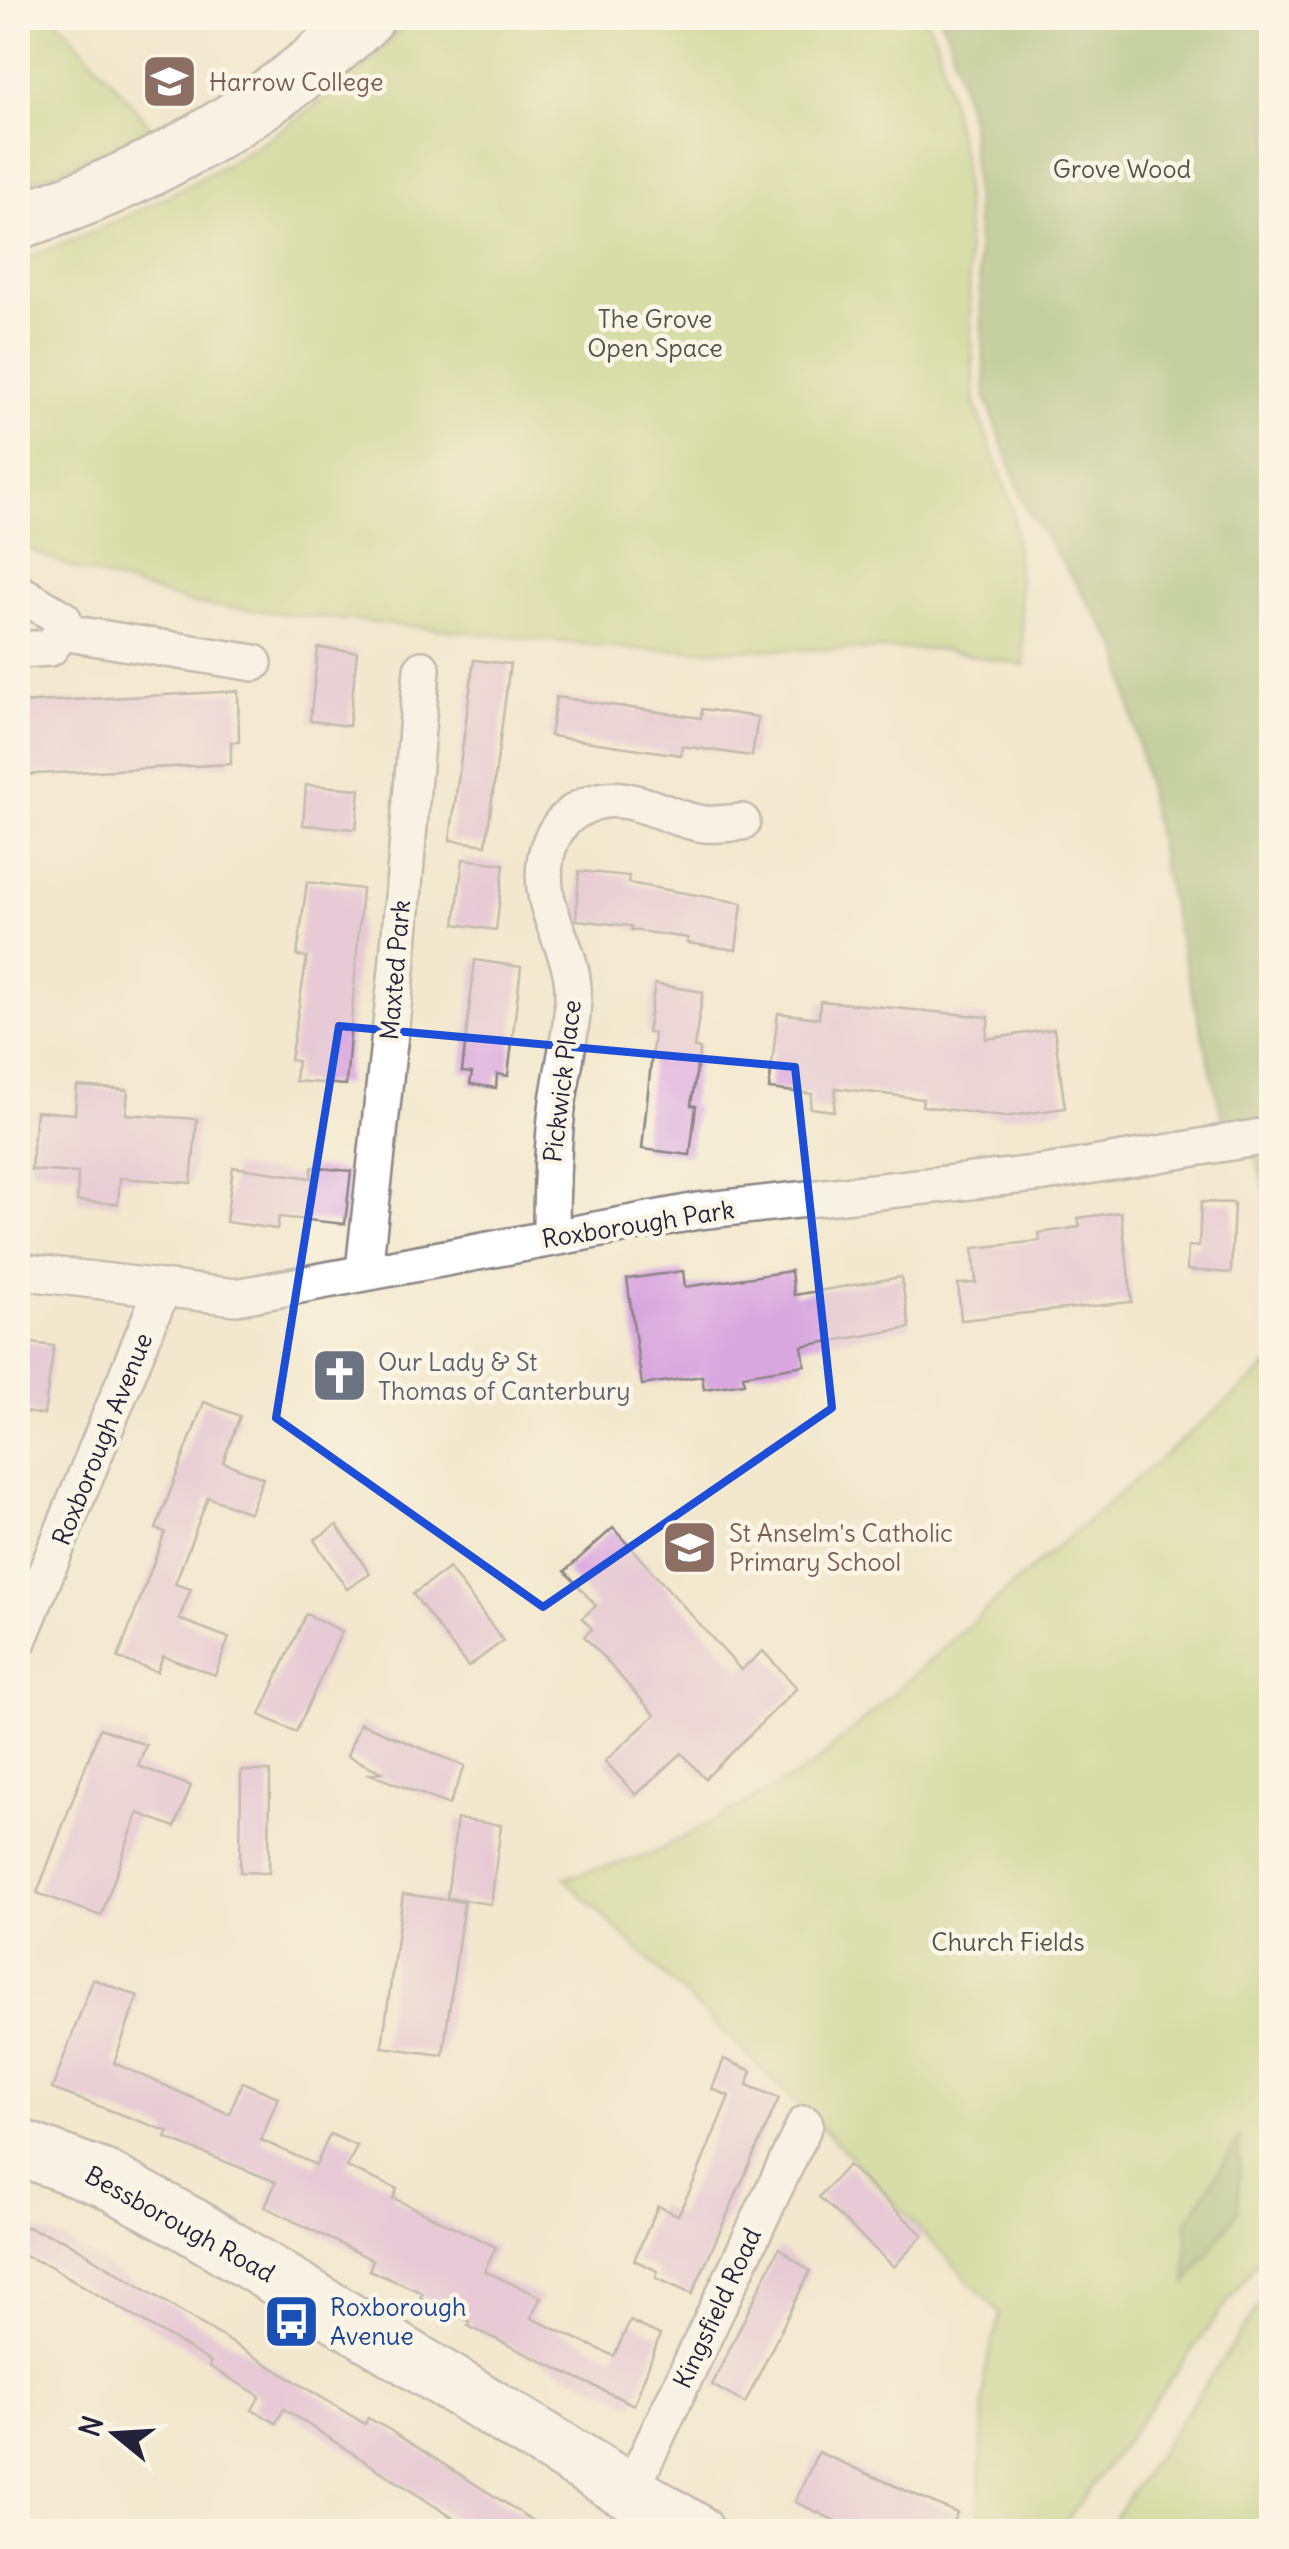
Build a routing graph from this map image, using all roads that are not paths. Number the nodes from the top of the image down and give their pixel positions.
1 (366, 18) edge
2 (18, 221) edge
3 (18, 592) edge
4 (62, 632) junction
5 (18, 650) edge
6 (254, 662) dead end
7 (422, 669) dead end
8 (742, 822) dead end
9 (1261, 1137) dead end
10 (551, 1238) junction
11 (364, 1270) junction
12 (18, 1271) edge
13 (161, 1292) junction
14 (18, 1641) edge
15 (805, 2124) dead end
16 (18, 2146) edge
17 (630, 2492) junction
18 (696, 2532) edge

1 - 2 main road
3 - 4 street
4 - 5 street
4 - 6 street
7 - 11 street, Maxted Park
8 - 10 street, Pickwick Place
9 - 10 street, Roxborough Park
10 - 11 street, Roxborough Park
11 - 13 street, Roxborough Park
12 - 13 street, Roxborough Park
13 - 14 street, Roxborough Avenue
15 - 17 street, Kingsfield Road
16 - 17 main road, Bessborough Road
17 - 18 main road, Bessborough Road

